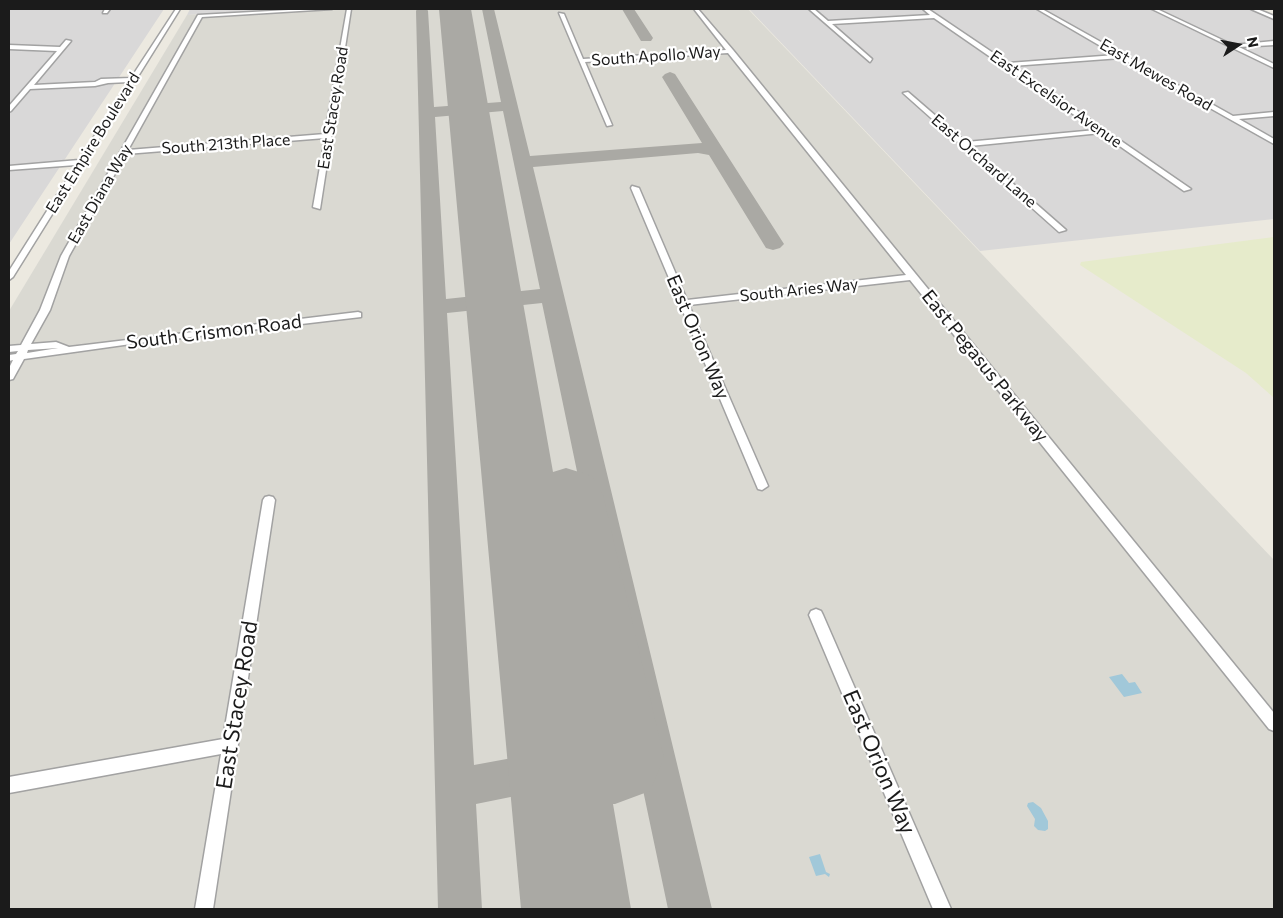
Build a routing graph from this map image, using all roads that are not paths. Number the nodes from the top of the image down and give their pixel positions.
1 (178, 9) edge
2 (330, 9) edge
3 (349, 9) edge
4 (696, 9) edge
5 (811, 9) edge
6 (925, 9) edge
7 (1039, 9) edge
8 (1154, 9) edge
9 (1253, 9) edge
10 (561, 14) dead end
11 (935, 16) junction
12 (1274, 18) edge
13 (827, 23) junction
14 (68, 41) dead end
15 (1274, 43) edge
16 (1232, 46) junction
17 (9, 48) edge
18 (61, 49) junction
19 (731, 51) junction
20 (1122, 56) junction
21 (870, 60) dead end
22 (582, 62) junction
23 (1006, 65) junction
24 (1274, 66) edge
25 (133, 80) junction
26 (28, 87) junction
27 (906, 93) dead end
28 (9, 110) edge
29 (1274, 114) edge
30 (1232, 118) junction
31 (608, 126) dead end
32 (1103, 131) junction
33 (329, 136) junction
34 (1274, 142) edge
35 (964, 144) junction
36 (124, 152) junction
37 (82, 162) junction
38 (9, 168) edge
39 (635, 188) dead end
40 (1187, 189) dead end
41 (317, 207) dead end
42 (1062, 230) dead end
43 (914, 277) junction
44 (9, 278) edge
45 (684, 303) junction
46 (358, 315) dead end
47 (26, 347) junction
48 (9, 348) edge
49 (70, 349) junction
50 (20, 356) junction
51 (9, 358) edge
52 (9, 377) edge
53 (762, 486) dead end
54 (269, 500) dead end
55 (816, 615) dead end
56 (1274, 724) edge
57 (230, 745) junction
58 (9, 785) edge
59 (204, 909) edge
60 (942, 909) edge

1 - 25 street, East Empire Boulevard
2 - 36 street, East Diana Way
3 - 33 street, East Stacey Road
4 - 19 street, East Pegasus Parkway
5 - 13 street
6 - 11 street, East Excelsior Avenue
7 - 20 street, East Mewes Road
8 - 16 street
9 - 12 street
10 - 22 street
11 - 13 street
11 - 23 street, East Excelsior Avenue
13 - 21 street
14 - 18 street
15 - 16 street
16 - 24 street
17 - 18 street
18 - 26 street
19 - 22 street, South Apollo Way
19 - 43 street, East Pegasus Parkway
20 - 23 street
20 - 30 street, East Mewes Road
22 - 31 street
23 - 32 street, East Excelsior Avenue
25 - 26 street
25 - 37 street, East Empire Boulevard
26 - 28 street
27 - 35 street, East Orchard Lane
29 - 30 street
30 - 34 street, East Mewes Road
32 - 35 street
32 - 40 street, East Excelsior Avenue
33 - 36 street, South 213th Place
33 - 41 street, East Stacey Road
35 - 42 street, East Orchard Lane
36 - 47 street, East Diana Way
37 - 38 street
37 - 44 street, East Empire Boulevard
39 - 45 street, East Orion Way
43 - 45 street, South Aries Way
43 - 56 street, East Pegasus Parkway
45 - 53 street, East Orion Way
46 - 49 street, South Crismon Road
47 - 48 street, South Crismon Road
47 - 49 street, South Crismon Road
47 - 50 street, East Diana Way
49 - 50 street, South Crismon Road
50 - 51 street, South Crismon Road
50 - 52 street, East Diana Way
54 - 57 street, East Stacey Road
55 - 60 street, East Orion Way
57 - 58 street
57 - 59 street, East Stacey Road

